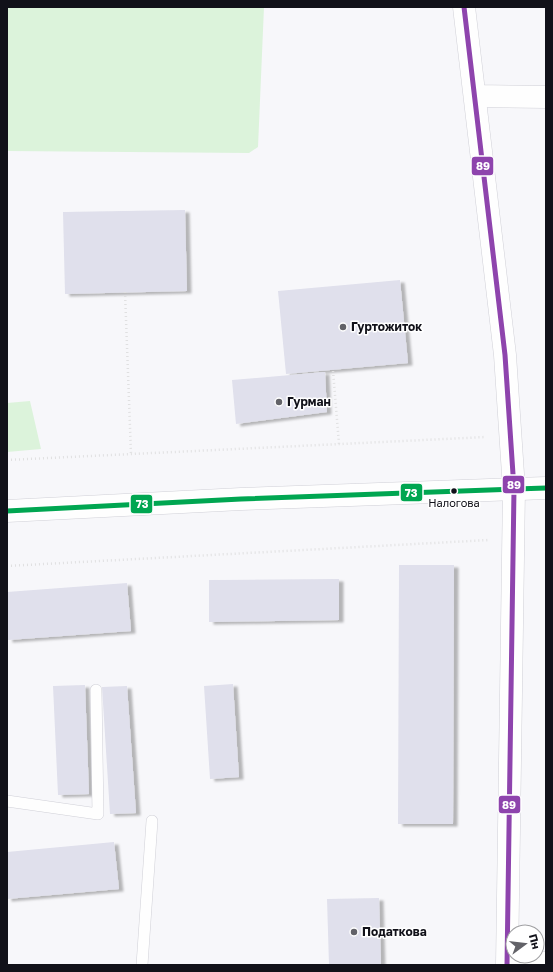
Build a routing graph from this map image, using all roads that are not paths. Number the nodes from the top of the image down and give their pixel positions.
1 (464, 7) edge
2 (475, 96) junction
3 (546, 96) edge
4 (546, 488) edge
5 (514, 489) junction
6 (7, 511) edge
7 (96, 690) dead end
8 (7, 801) edge
9 (152, 821) dead end
10 (508, 924) edge
11 (142, 965) edge

1 - 2 street
2 - 3 street
2 - 5 street
4 - 5 street
5 - 6 street
5 - 10 street
7 - 8 lane
9 - 11 lane

